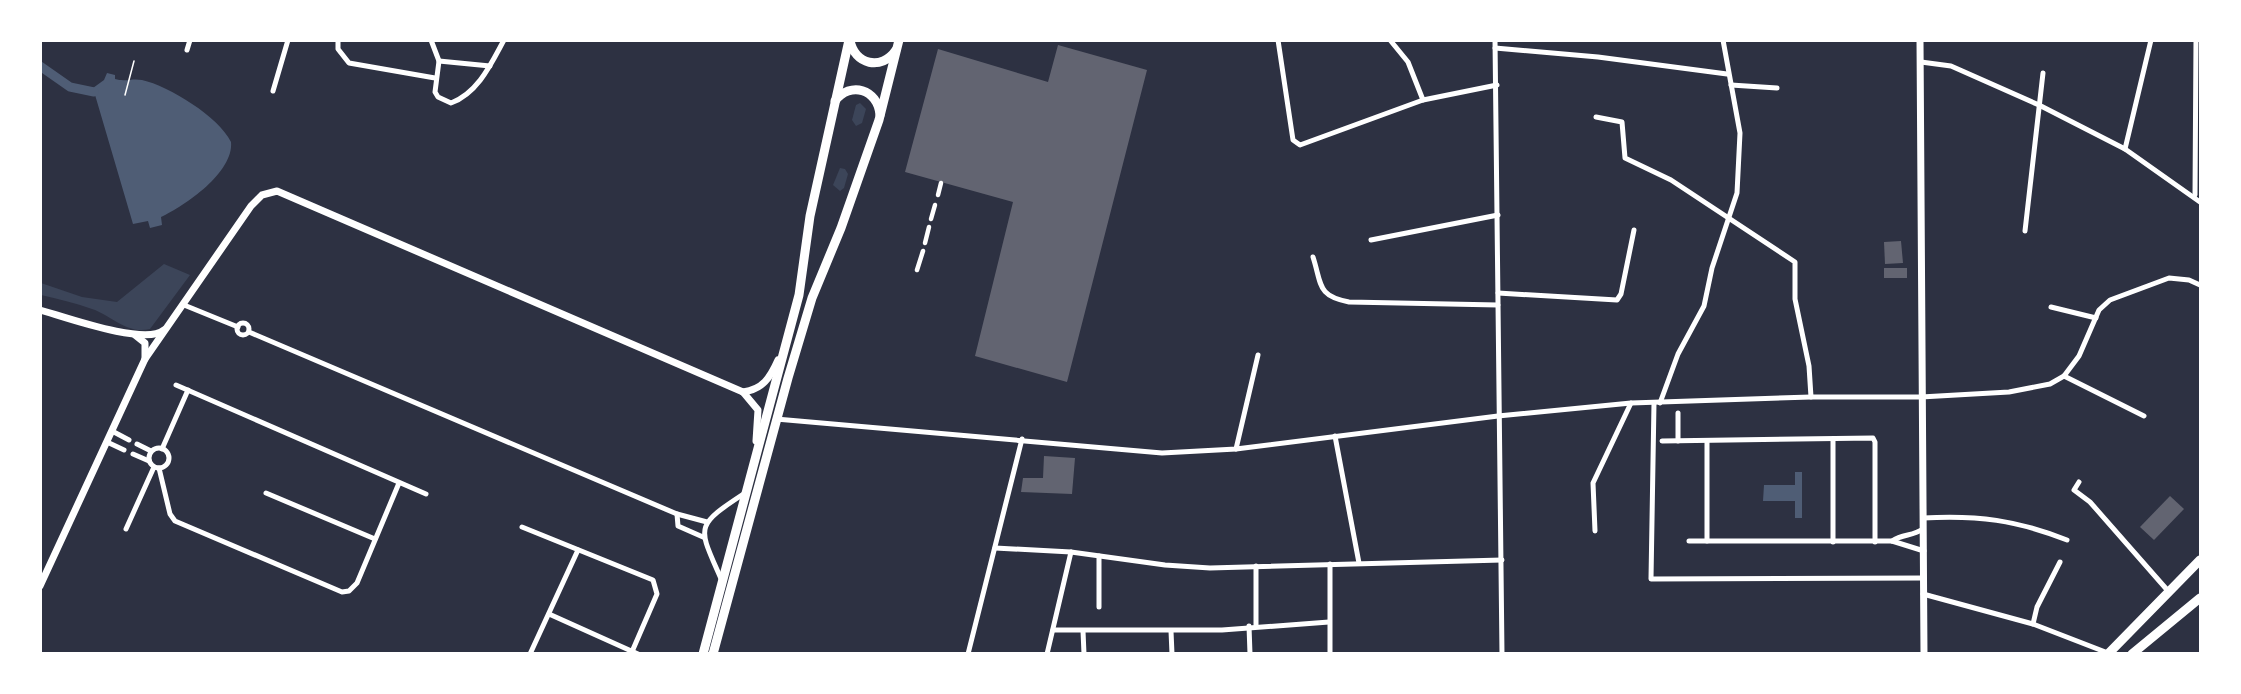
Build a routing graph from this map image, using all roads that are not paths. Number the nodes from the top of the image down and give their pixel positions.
1 (190, 40) edge
2 (288, 40) edge
3 (338, 40) edge
4 (430, 40) edge
5 (504, 40) edge
6 (850, 40) edge
7 (1278, 40) edge
8 (1390, 40) edge
9 (1495, 40) edge
10 (1723, 40) edge
11 (1920, 40) edge
12 (2151, 40) edge
13 (2196, 40) edge
14 (898, 43) edge
15 (1495, 48) junction
16 (187, 50) dead end
17 (440, 61) junction
18 (1921, 62) junction
19 (490, 66) junction
20 (2043, 73) dead end
21 (1727, 74) junction
22 (435, 78) junction
23 (1497, 85) junction
24 (1731, 85) junction
25 (1777, 88) dead end
26 (273, 91) dead end
27 (1423, 100) junction
28 (2039, 105) junction
29 (832, 108) junction
30 (1596, 117) dead end
31 (879, 120) junction
32 (2125, 149) junction
33 (941, 183) dead end
34 (938, 195) dead end
35 (2194, 195) junction
36 (2200, 202) edge
37 (935, 205) dead end
38 (1498, 215) junction
39 (931, 219) dead end
40 (1728, 219) junction
41 (929, 227) dead end
42 (1634, 230) dead end
43 (2025, 231) dead end
44 (1371, 240) dead end
45 (925, 243) dead end
46 (923, 250) dead end
47 (1313, 256) dead end
48 (917, 270) dead end
49 (2200, 285) edge
50 (1498, 293) junction
51 (1498, 305) junction
52 (184, 306) junction
53 (2051, 307) dead end
54 (40, 310) edge
55 (2096, 318) junction
56 (171, 324) junction
57 (135, 335) junction
58 (786, 341) junction
59 (1258, 355) dead end
60 (145, 359) junction
61 (2064, 376) junction
62 (176, 385) dead end
63 (188, 390) junction
64 (743, 392) junction
65 (1811, 397) junction
66 (1921, 397) junction
67 (1632, 403) junction
68 (1657, 403) junction
69 (1678, 413) dead end
70 (1498, 416) junction
71 (2144, 416) dead end
72 (776, 419) junction
73 (112, 431) junction
74 (1335, 436) junction
75 (129, 440) dead end
76 (1023, 440) junction
77 (1833, 440) junction
78 (1662, 441) dead end
79 (1678, 441) junction
80 (1707, 441) junction
81 (107, 442) junction
82 (137, 444) dead end
83 (162, 449) junction
84 (1236, 449) junction
85 (124, 450) dead end
86 (151, 451) junction
87 (133, 454) dead end
88 (149, 461) junction
89 (753, 465) junction
90 (157, 468) junction
91 (2079, 482) dead end
92 (399, 483) junction
93 (745, 492) junction
94 (266, 493) dead end
95 (426, 494) dead end
96 (677, 514) junction
97 (1923, 518) junction
98 (707, 522) junction
99 (522, 527) dead end
100 (126, 529) dead end
101 (1923, 529) junction
102 (1595, 531) dead end
103 (1900, 536) junction
104 (703, 537) junction
105 (375, 539) junction
106 (2067, 540) dead end
107 (1689, 541) dead end
108 (1707, 541) junction
109 (1892, 541) junction
110 (1833, 542) junction
111 (1875, 542) junction
112 (1901, 545) junction
113 (995, 548) junction
114 (578, 550) junction
115 (1924, 551) junction
116 (1071, 552) junction
117 (1099, 556) junction
118 (1502, 560) junction
119 (2200, 561) edge
120 (2060, 562) dead end
121 (1359, 563) junction
122 (1330, 564) junction
123 (1256, 566) junction
124 (1923, 578) junction
125 (722, 581) junction
126 (40, 586) edge
127 (2169, 592) junction
128 (1923, 594) junction
129 (2199, 599) edge
130 (1099, 606) dead end
131 (549, 614) junction
132 (1329, 622) junction
133 (2033, 624) junction
134 (1256, 625) junction
135 (1249, 626) junction
136 (1053, 630) junction
137 (1083, 631) junction
138 (1171, 631) junction
139 (633, 653) edge
140 (530, 654) edge
141 (703, 654) edge
142 (713, 654) edge
143 (968, 654) edge
144 (1047, 654) edge
145 (1084, 654) edge
146 (1172, 654) edge
147 (1250, 654) edge
148 (1330, 654) edge
149 (1502, 654) edge
150 (1924, 654) edge
151 (2108, 654) edge
152 (2132, 654) edge

1 - 16 street
2 - 26 street
3 - 22 street
4 - 17 street
5 - 19 street
6 - 14 main road
6 - 29 main road
7 - 27 street
8 - 27 street
9 - 15 street
10 - 21 street
11 - 18 street
12 - 32 street
13 - 35 street
14 - 31 main road
15 - 21 street
15 - 23 street
17 - 19 street
17 - 22 street
18 - 28 street
18 - 66 street
19 - 22 street
20 - 28 street
21 - 24 street
23 - 27 street
23 - 38 street
24 - 25 street
24 - 40 street
28 - 32 street
28 - 43 street
29 - 31 main road
29 - 58 main road
30 - 40 street
31 - 72 main road
32 - 35 street
33 - 34 street
35 - 36 street
37 - 39 street
38 - 44 street
38 - 50 street
40 - 65 street
40 - 68 street
41 - 45 street
42 - 50 street
46 - 48 street
47 - 51 street
49 - 55 street
50 - 51 street
51 - 70 street
52 - 56 street
52 - 64 street
52 - 96 street
53 - 55 street
54 - 57 street
55 - 61 street
56 - 57 street
56 - 60 street
57 - 60 street
58 - 64 street
58 - 89 main road
59 - 84 street
60 - 73 street
61 - 66 street
61 - 71 street
62 - 63 street
63 - 83 street
63 - 92 street
64 - 89 street
65 - 66 street
65 - 68 street
66 - 97 street
67 - 68 street
67 - 70 street
67 - 102 street
68 - 124 street
69 - 79 street
70 - 74 street
70 - 118 street
72 - 76 street
72 - 142 main road
73 - 75 street
73 - 81 street
74 - 84 street
74 - 121 street
76 - 84 street
76 - 113 street
77 - 80 street
77 - 110 street
77 - 111 street
78 - 79 street
79 - 80 street
80 - 108 street
81 - 85 street
81 - 126 street
82 - 86 street
83 - 86 street
83 - 90 street
86 - 88 street
87 - 88 street
88 - 90 street
89 - 93 main road
90 - 100 street
90 - 105 street
91 - 127 street
92 - 95 street
92 - 105 street
93 - 98 street
93 - 125 main road
94 - 105 street
96 - 98 street
96 - 104 street
97 - 101 street
97 - 106 street
98 - 104 street
99 - 114 street
101 - 103 street
101 - 115 street
103 - 109 street
103 - 112 street
104 - 125 street
107 - 108 street
108 - 110 street
109 - 111 street
109 - 112 street
110 - 111 street
112 - 115 street
113 - 116 street
113 - 143 street
114 - 131 street
114 - 139 street
115 - 124 street
116 - 117 street
116 - 136 street
117 - 123 street
117 - 130 street
118 - 121 street
118 - 149 street
119 - 127 main road
120 - 133 street
121 - 122 street
122 - 123 street
122 - 132 street
123 - 134 street
124 - 128 street
125 - 141 main road
127 - 151 main road
128 - 133 street
128 - 150 street
129 - 152 main road
131 - 139 street
131 - 140 street
132 - 134 street
132 - 148 street
133 - 151 street
134 - 135 street
135 - 138 street
135 - 147 street
136 - 137 street
136 - 144 street
137 - 138 street
137 - 145 street
138 - 146 street

